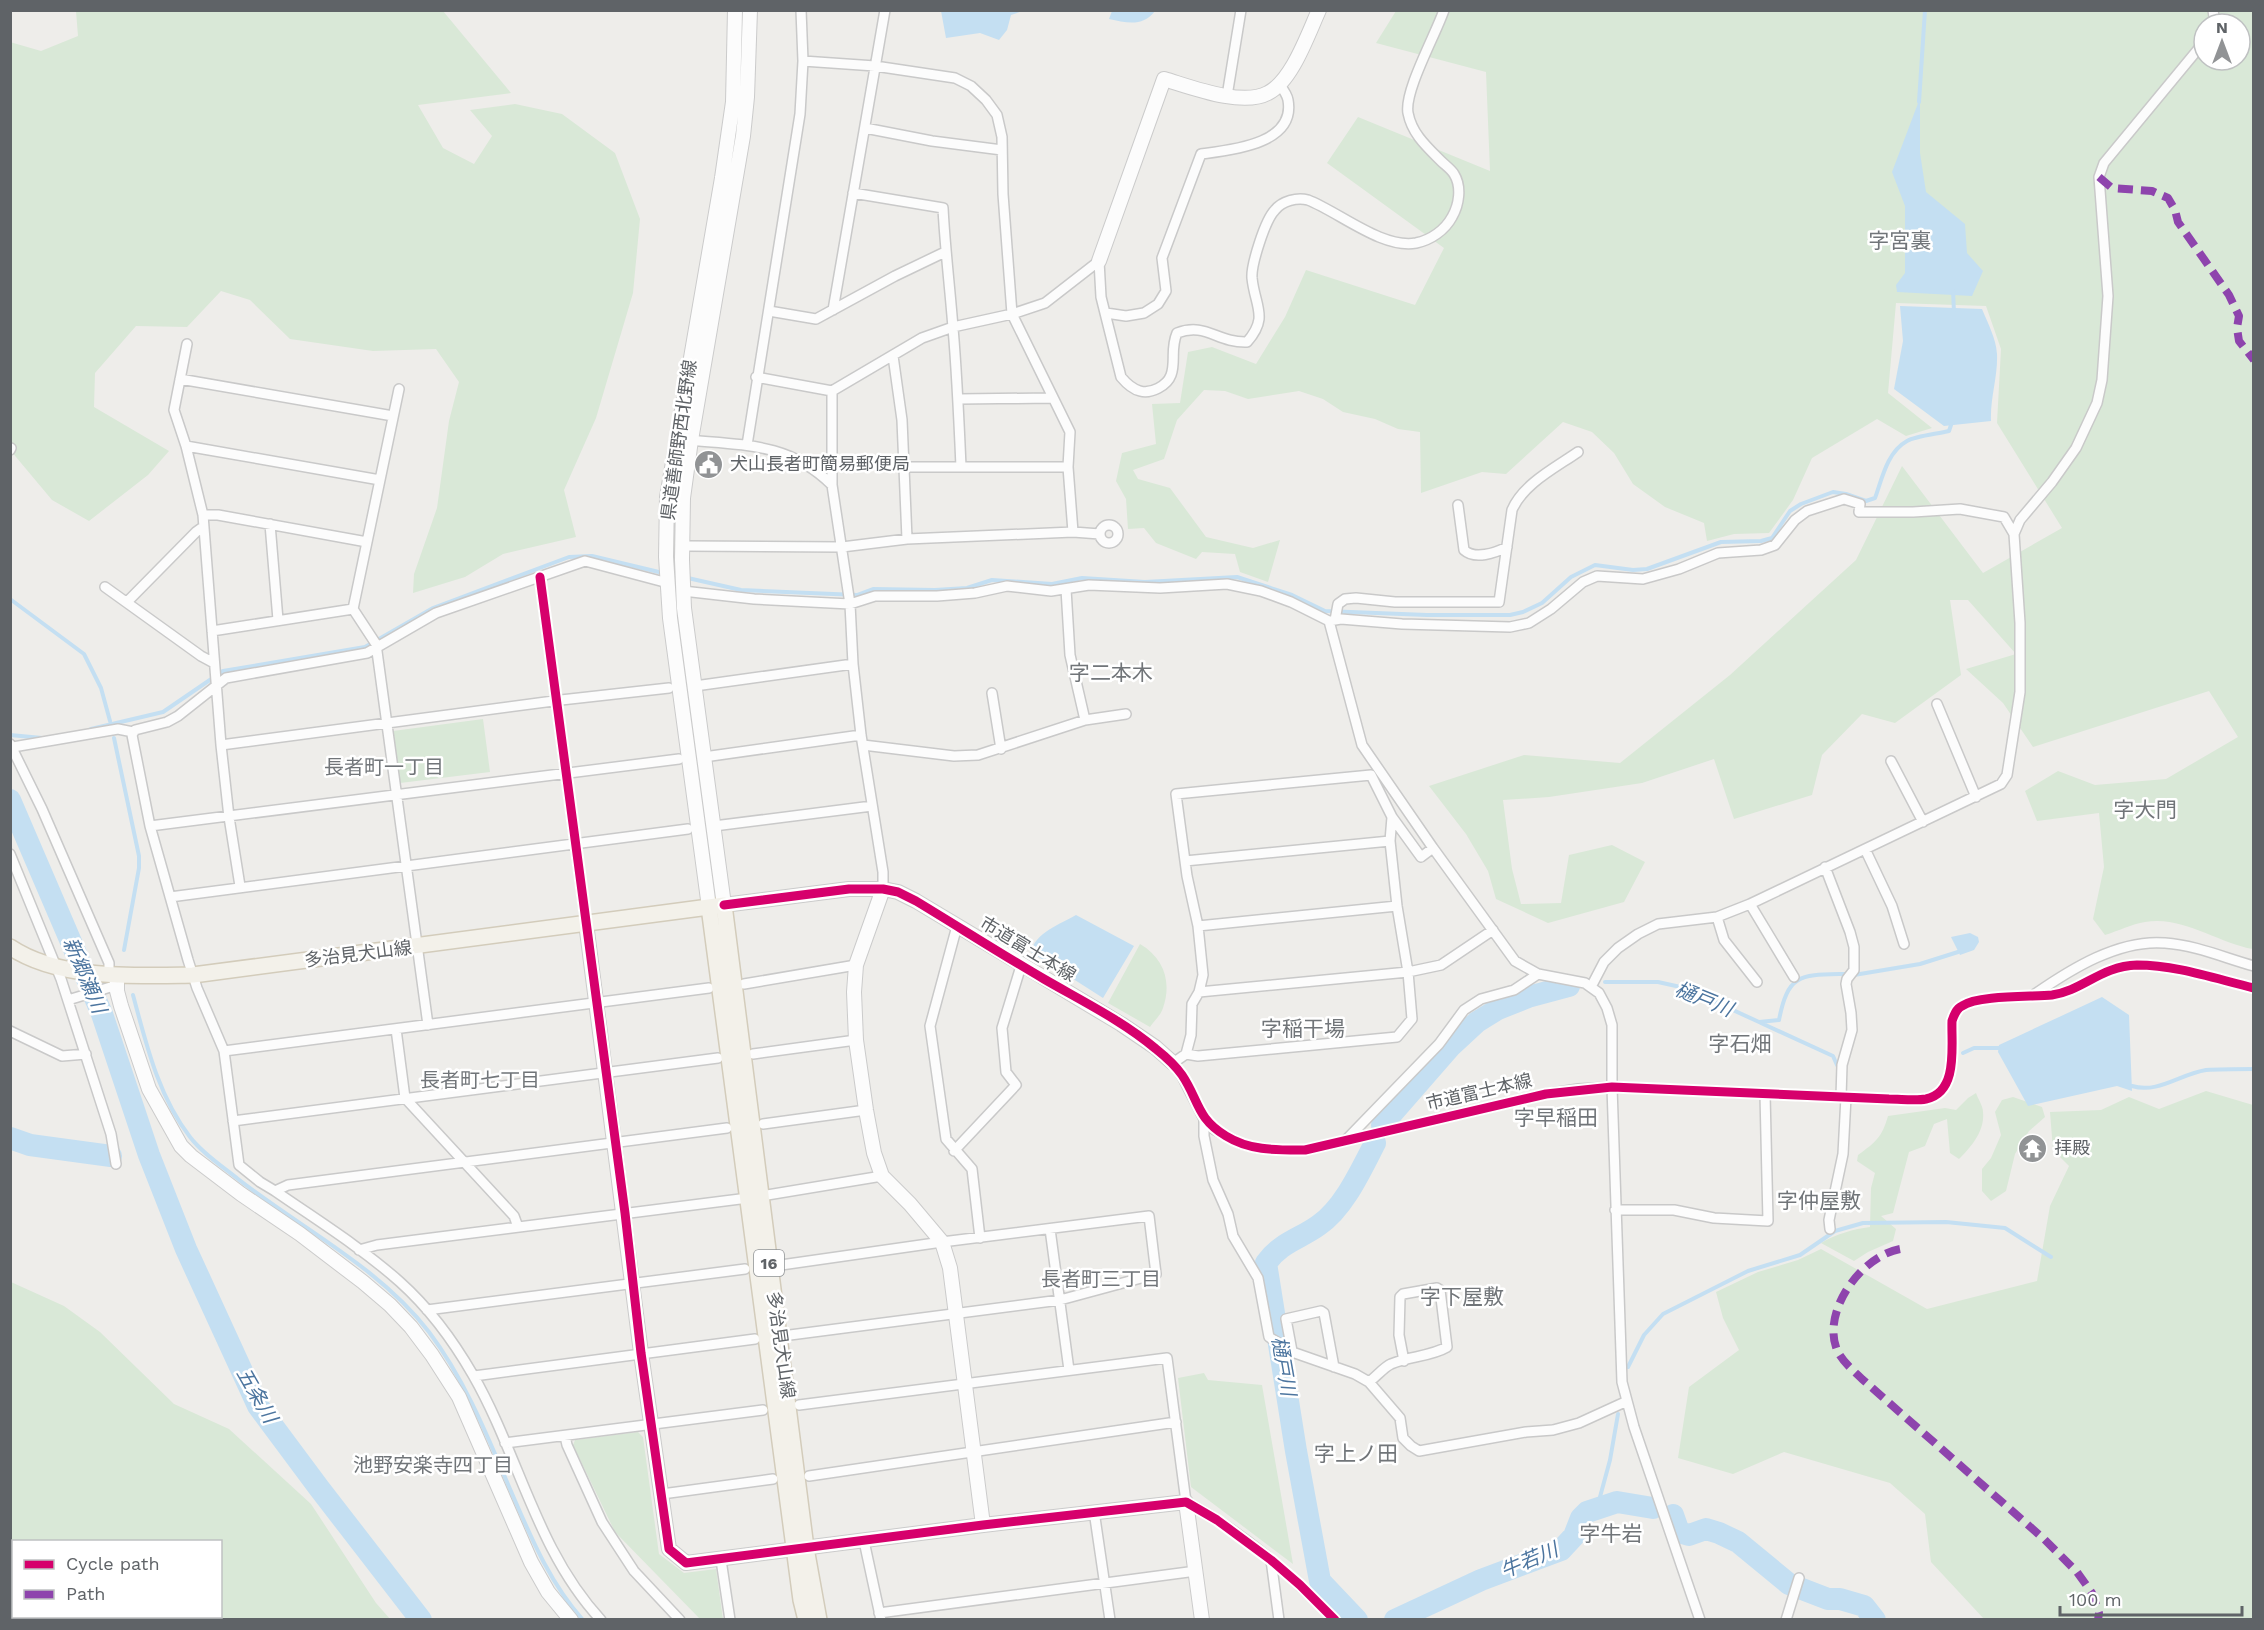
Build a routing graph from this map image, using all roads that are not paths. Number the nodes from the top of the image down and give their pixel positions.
1 (735, 10) edge
2 (750, 10) edge
3 (801, 10) edge
4 (885, 10) edge
5 (1241, 10) edge
6 (1319, 10) edge
7 (1444, 10) edge
8 (2192, 57) edge
9 (803, 61) junction
10 (875, 66) junction
11 (1279, 84) junction
12 (1227, 96) junction
13 (865, 128) junction
14 (1002, 150) junction
15 (853, 193) junction
16 (945, 252) junction
17 (1100, 261) junction
18 (833, 310) junction
19 (769, 311) junction
20 (1106, 313) junction
21 (1012, 314) junction
22 (953, 327) junction
23 (187, 344) dead end
24 (893, 356) junction
25 (756, 377) junction
26 (180, 379) junction
27 (399, 389) dead end
28 (832, 391) junction
29 (1053, 398) junction
30 (958, 399) junction
31 (393, 416) junction
32 (676, 439) junction
33 (691, 440) junction
34 (747, 445) junction
35 (186, 446) junction
36 (1578, 452) dead end
37 (904, 467) junction
38 (961, 467) junction
39 (1068, 467) junction
40 (380, 480) junction
41 (832, 485) junction
42 (1458, 505) dead end
43 (203, 515) junction
44 (270, 524) junction
45 (203, 527) junction
46 (1073, 532) junction
47 (1100, 534) dead end
48 (2014, 534) junction
49 (907, 539) junction
50 (367, 542) junction
51 (686, 546) dead end
52 (842, 547) junction
53 (1507, 547) junction
54 (667, 576) junction
55 (540, 577) junction
56 (683, 582) junction
57 (105, 587) dead end
58 (1066, 588) junction
59 (127, 602) junction
60 (850, 604) junction
61 (353, 609) junction
62 (278, 620) junction
63 (1332, 621) junction
64 (212, 631) junction
65 (375, 643) junction
66 (853, 664) junction
67 (214, 667) junction
68 (216, 683) junction
69 (695, 686) junction
70 (669, 688) dead end
71 (992, 693) dead end
72 (556, 701) junction
73 (1937, 704) dead end
74 (1126, 714) dead end
75 (1085, 720) junction
76 (388, 724) junction
77 (133, 732) junction
78 (862, 740) junction
79 (221, 745) junction
80 (12, 746) edge
81 (1001, 749) junction
82 (711, 756) dead end
83 (679, 759) dead end
84 (1891, 761) dead end
85 (566, 774) junction
86 (398, 795) junction
87 (1976, 796) junction
88 (872, 806) junction
89 (229, 817) junction
90 (1392, 817) junction
91 (1923, 822) junction
92 (150, 826) junction
93 (714, 826) junction
94 (688, 829) dead end
95 (1390, 841) junction
96 (575, 843) junction
97 (1433, 848) junction
98 (1865, 849) junction
99 (10, 854) edge
100 (1185, 861) junction
101 (407, 865) junction
102 (1825, 867) junction
103 (240, 886) junction
104 (883, 889) junction
105 (170, 897) junction
106 (1750, 904) junction
107 (717, 906) junction
108 (1396, 906) junction
109 (1718, 917) junction
110 (586, 922) junction
111 (957, 926) junction
112 (1198, 926) junction
113 (1493, 930) junction
114 (1904, 944) dead end
115 (418, 946) junction
116 (10, 947) edge
117 (856, 965) junction
118 (1021, 966) junction
119 (2253, 966) edge
120 (60, 967) junction
121 (1408, 972) junction
122 (1538, 974) junction
123 (193, 975) junction
124 (1794, 977) dead end
125 (112, 981) junction
126 (1757, 982) dead end
127 (744, 984) dead end
128 (1591, 987) junction
129 (709, 988) dead end
130 (2253, 988) edge
131 (1198, 992) junction
132 (2035, 994) junction
133 (68, 1000) junction
134 (596, 1002) junction
135 (428, 1024) junction
136 (396, 1029) junction
137 (10, 1031) edge
138 (856, 1040) junction
139 (224, 1051) junction
140 (86, 1054) junction
141 (753, 1054) dead end
142 (1186, 1054) junction
143 (718, 1058) dead end
144 (1173, 1064) junction
145 (605, 1072) junction
146 (1612, 1087) junction
147 (1765, 1094) junction
148 (1843, 1097) junction
149 (405, 1098) junction
150 (866, 1110) junction
151 (1204, 1119) junction
152 (233, 1121) junction
153 (763, 1124) dead end
154 (726, 1128) dead end
155 (1346, 1140) junction
156 (614, 1143) junction
157 (954, 1150) junction
158 (465, 1163) junction
159 (116, 1164) dead end
160 (882, 1176) junction
161 (275, 1191) junction
162 (754, 1197) junction
163 (1615, 1210) junction
164 (625, 1213) junction
165 (518, 1227) junction
166 (1050, 1229) junction
167 (1830, 1229) dead end
168 (980, 1238) junction
169 (942, 1242) junction
170 (359, 1250) junction
171 (781, 1265) dead end
172 (745, 1269) dead end
173 (633, 1284) junction
174 (1060, 1300) junction
175 (427, 1310) junction
176 (957, 1313) junction
177 (790, 1335) dead end
178 (755, 1340) dead end
179 (1289, 1350) junction
180 (641, 1353) junction
181 (1404, 1361) junction
182 (1334, 1367) junction
183 (1069, 1370) junction
184 (474, 1376) junction
185 (966, 1382) junction
186 (1369, 1382) junction
187 (1626, 1401) junction
188 (799, 1405) dead end
189 (763, 1410) dead end
190 (1176, 1422) junction
191 (652, 1424) junction
192 (565, 1436) junction
193 (505, 1443) junction
194 (972, 1452) junction
195 (809, 1476) dead end
196 (773, 1479) dead end
197 (662, 1494) junction
198 (1186, 1502) junction
199 (1095, 1511) junction
200 (983, 1525) junction
201 (864, 1541) junction
202 (800, 1549) junction
203 (721, 1560) junction
204 (1271, 1560) junction
205 (1196, 1571) junction
206 (1799, 1578) dead end
207 (1105, 1582) junction
208 (880, 1616) edge
209 (571, 1620) edge
210 (602, 1620) edge
211 (680, 1620) edge
212 (730, 1620) edge
213 (806, 1620) edge
214 (819, 1620) edge
215 (1110, 1620) edge
216 (1202, 1620) edge
217 (1278, 1620) edge
218 (1335, 1620) edge
219 (1700, 1620) edge
220 (1786, 1620) edge

1 - 32 street, 県道善師野西北野線
2 - 33 street, 県道善師野西北野線
3 - 9 street
4 - 10 street
5 - 12 street
6 - 11 street
7 - 20 street
8 - 48 street
9 - 10 street
9 - 19 street
10 - 13 street
10 - 14 street
11 - 12 street
11 - 20 street
12 - 17 street
13 - 14 street
13 - 15 street
14 - 21 street
15 - 16 street
15 - 18 street
16 - 18 street
16 - 22 street
17 - 20 street
17 - 21 street
18 - 19 street
19 - 25 street
21 - 22 street
21 - 29 street
22 - 24 street
22 - 30 street
23 - 26 street
24 - 28 street
24 - 37 street
25 - 28 street
25 - 34 street
26 - 31 street
26 - 35 street
27 - 31 street
28 - 41 street
29 - 30 street
29 - 39 street
30 - 38 street
31 - 40 street
32 - 33 street
32 - 54 street, 県道善師野西北野線
33 - 34 street
33 - 56 street, 県道善師野西北野線
34 - 41 street
35 - 40 street
35 - 43 street
36 - 53 street
37 - 38 street
37 - 49 street
38 - 39 street
39 - 46 street
40 - 50 street
41 - 52 street
42 - 53 street
43 - 44 street
43 - 45 street
44 - 50 street
44 - 62 street
45 - 59 street
45 - 64 street
46 - 47 street
46 - 49 street
48 - 63 street
48 - 87 street
49 - 52 street
50 - 61 street
51 - 52 street
52 - 60 street
53 - 63 street
54 - 55 street
54 - 107 street, 県道善師野西北野線
55 - 65 street
55 - 72 street
56 - 60 street
56 - 69 street, 県道善師野西北野線
57 - 59 street
58 - 60 street
58 - 63 street
58 - 75 street
59 - 67 street
60 - 66 street
61 - 62 street
61 - 65 street
62 - 64 street
63 - 97 street
64 - 67 street
65 - 68 street
65 - 76 street
66 - 69 street
66 - 78 street
67 - 68 street
68 - 77 street
68 - 79 street
69 - 93 street, 県道善師野西北野線
70 - 72 street
71 - 81 street
72 - 76 street
72 - 85 street
73 - 87 street
74 - 75 street
75 - 81 street
76 - 79 street
76 - 86 street
77 - 80 street
77 - 92 street
78 - 81 street
78 - 82 street
78 - 88 street
79 - 89 street
80 - 125 street
83 - 85 street
84 - 91 street
85 - 86 street
85 - 96 street
86 - 89 street
86 - 101 street
87 - 91 street
88 - 93 street
88 - 104 street
89 - 92 street
89 - 103 street
90 - 95 street
90 - 97 street
90 - 100 street
91 - 98 street
92 - 105 street
93 - 107 street, 県道善師野西北野線
94 - 96 street
95 - 100 street
95 - 108 street
96 - 101 street
96 - 110 street
97 - 113 street
98 - 102 street
98 - 114 street
99 - 120 street
100 - 112 street
101 - 103 street
101 - 115 street
102 - 106 street
102 - 148 street
103 - 105 street
104 - 107 street, 市道富士本線
104 - 111 street, 市道富士本線
104 - 117 street
105 - 123 street
106 - 109 street
106 - 124 street
107 - 110 main road, 多治見犬山線
107 - 162 main road, 多治見犬山線 / 16
108 - 112 street
108 - 121 street
109 - 126 street
109 - 128 street
110 - 115 main road, 多治見犬山線
110 - 134 street
111 - 118 street, 市道富士本線
111 - 157 street
112 - 131 street
113 - 121 street
113 - 122 street
115 - 123 main road, 多治見犬山線
115 - 135 street
116 - 120 main road, 多治見犬山線
117 - 127 street
117 - 138 street
118 - 144 street, 市道富士本線
118 - 157 street
119 - 132 street, 市道富士本線
120 - 125 main road, 多治見犬山線
120 - 133 street
121 - 131 street
121 - 142 street
122 - 128 street
122 - 155 street
123 - 125 main road, 多治見犬山線
123 - 139 street
125 - 133 street
125 - 209 street
128 - 146 street
129 - 134 street
130 - 132 street, 市道富士本線
131 - 142 street
132 - 148 street, 市道富士本線
133 - 140 street
134 - 135 street
134 - 145 street
135 - 136 street
136 - 139 street
136 - 149 street
137 - 140 street
138 - 141 street
138 - 150 street
139 - 152 street
140 - 159 street
142 - 144 street
143 - 145 street
144 - 151 street, 市道富士本線
145 - 149 street
145 - 156 street
146 - 147 street, 市道富士本線
146 - 155 street, 市道富士本線
146 - 163 street
147 - 148 street, 市道富士本線
147 - 163 street
148 - 167 street
149 - 152 street
149 - 158 street
150 - 153 street
150 - 160 street
151 - 155 street, 市道富士本線
151 - 179 street
152 - 161 street
154 - 156 street
156 - 158 street
156 - 164 street
157 - 168 street
158 - 161 street
158 - 165 street
160 - 162 street
160 - 169 street
161 - 170 street
162 - 164 street
162 - 202 main road, 多治見犬山線 / 16
163 - 187 street
164 - 165 street
164 - 173 street
165 - 170 street
166 - 168 street
166 - 174 street
166 - 174 street
168 - 169 street
169 - 171 street
169 - 176 street
170 - 175 street
172 - 173 street
173 - 175 street
173 - 180 street
174 - 176 street
174 - 183 street
175 - 184 street
176 - 177 street
176 - 185 street
178 - 180 street
179 - 182 street
179 - 182 street
180 - 184 street
180 - 191 street
181 - 181 street
181 - 186 street
182 - 186 street
183 - 185 street
183 - 190 street
184 - 193 street
185 - 188 street
185 - 194 street
186 - 187 street
187 - 219 street
189 - 191 street
190 - 194 street
190 - 198 street
191 - 192 street
191 - 197 street
192 - 193 street
192 - 211 street
193 - 210 street
194 - 195 street
194 - 200 street
196 - 197 street
197 - 203 street
198 - 199 street
198 - 204 street
198 - 205 street
199 - 200 street
199 - 207 street
200 - 201 street
201 - 202 street
201 - 208 street
202 - 203 street
202 - 213 main road, 多治見犬山線 / 16
202 - 214 main road, 多治見犬山線 / 16
203 - 212 street
204 - 217 street
204 - 218 street
205 - 207 street
205 - 216 street
206 - 220 street
207 - 208 street
207 - 215 street

